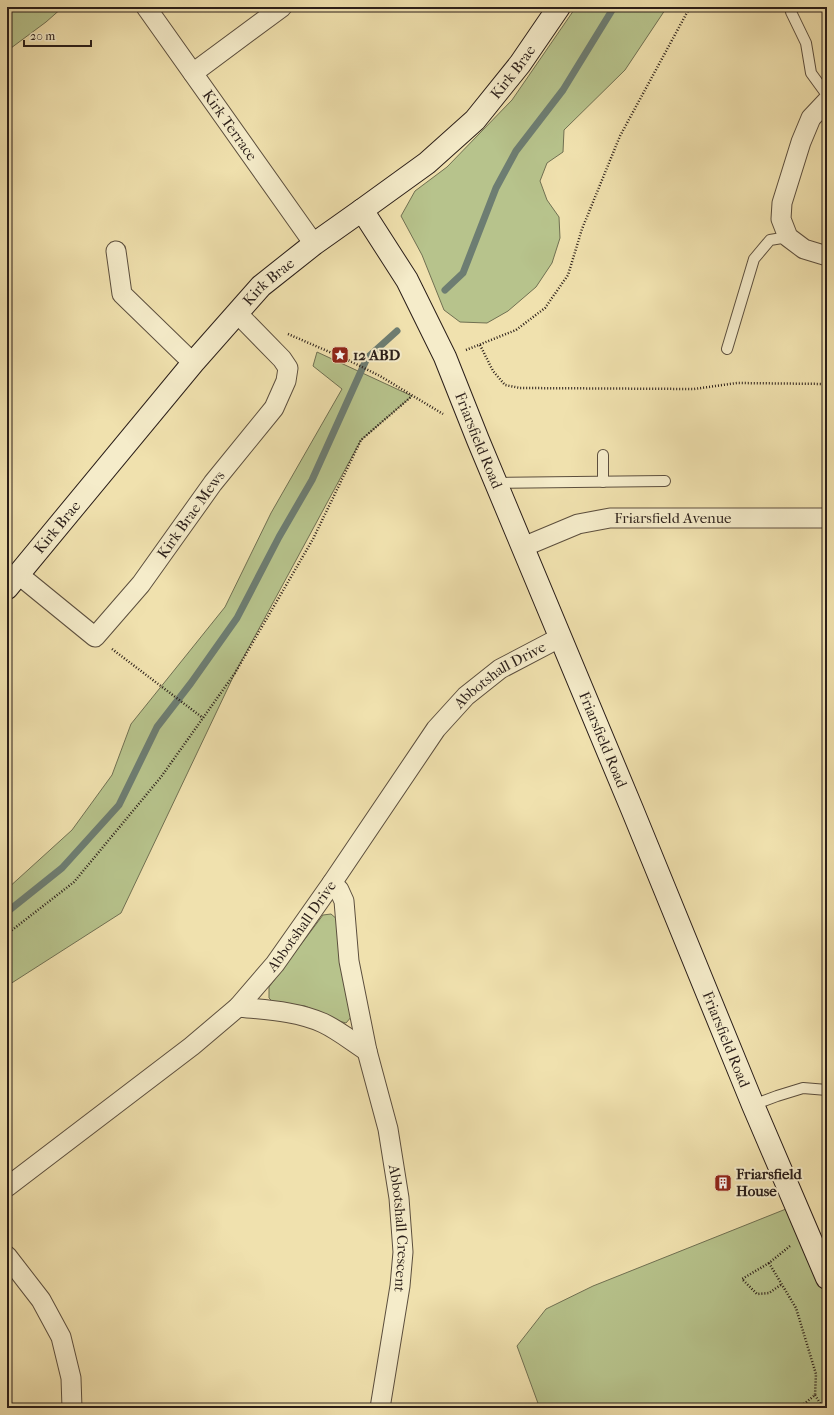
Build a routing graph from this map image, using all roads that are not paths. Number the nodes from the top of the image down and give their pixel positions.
1 (146, 7) edge
2 (282, 7) edge
3 (559, 7) edge
4 (791, 12) dead end
5 (193, 73) junction
6 (827, 95) edge
7 (827, 102) edge
8 (362, 210) junction
9 (788, 237) junction
10 (314, 244) junction
11 (116, 251) dead end
12 (827, 256) edge
13 (237, 313) junction
14 (727, 349) dead end
15 (193, 362) junction
16 (603, 455) dead end
17 (666, 481) dead end
18 (603, 482) junction
19 (496, 483) junction
20 (827, 518) edge
21 (523, 547) junction
22 (13, 582) edge
23 (561, 637) junction
24 (332, 883) junction
25 (238, 1007) junction
26 (367, 1051) junction
27 (827, 1090) edge
28 (753, 1105) junction
29 (7, 1187) edge
30 (7, 1256) edge
31 (827, 1278) edge
32 (72, 1408) edge
33 (380, 1408) edge

1 - 5 street, Kirk Terrace
2 - 5 street
3 - 8 street, Kirk Brae
4 - 6 lane
5 - 10 street, Kirk Terrace
7 - 9 street
8 - 10 street, Kirk Brae
8 - 19 street, Friarsfield Road
9 - 12 street
9 - 14 lane
10 - 13 street, Kirk Brae
11 - 15 street
13 - 15 street, Kirk Brae
13 - 22 street, Kirk Brae Mews
15 - 22 street, Kirk Brae
16 - 18 lane
17 - 18 lane
18 - 19 lane
19 - 21 street, Friarsfield Road
20 - 21 street, Friarsfield Avenue
21 - 23 street, Friarsfield Road
23 - 24 street, Abbotshall Drive
23 - 28 street, Friarsfield Road
24 - 25 street, Abbotshall Drive
24 - 26 street, Abbotshall Crescent
25 - 26 street
25 - 29 street, Abbotshall Drive
26 - 33 street, Abbotshall Crescent
27 - 28 lane
28 - 31 street, Friarsfield Road
30 - 32 street

